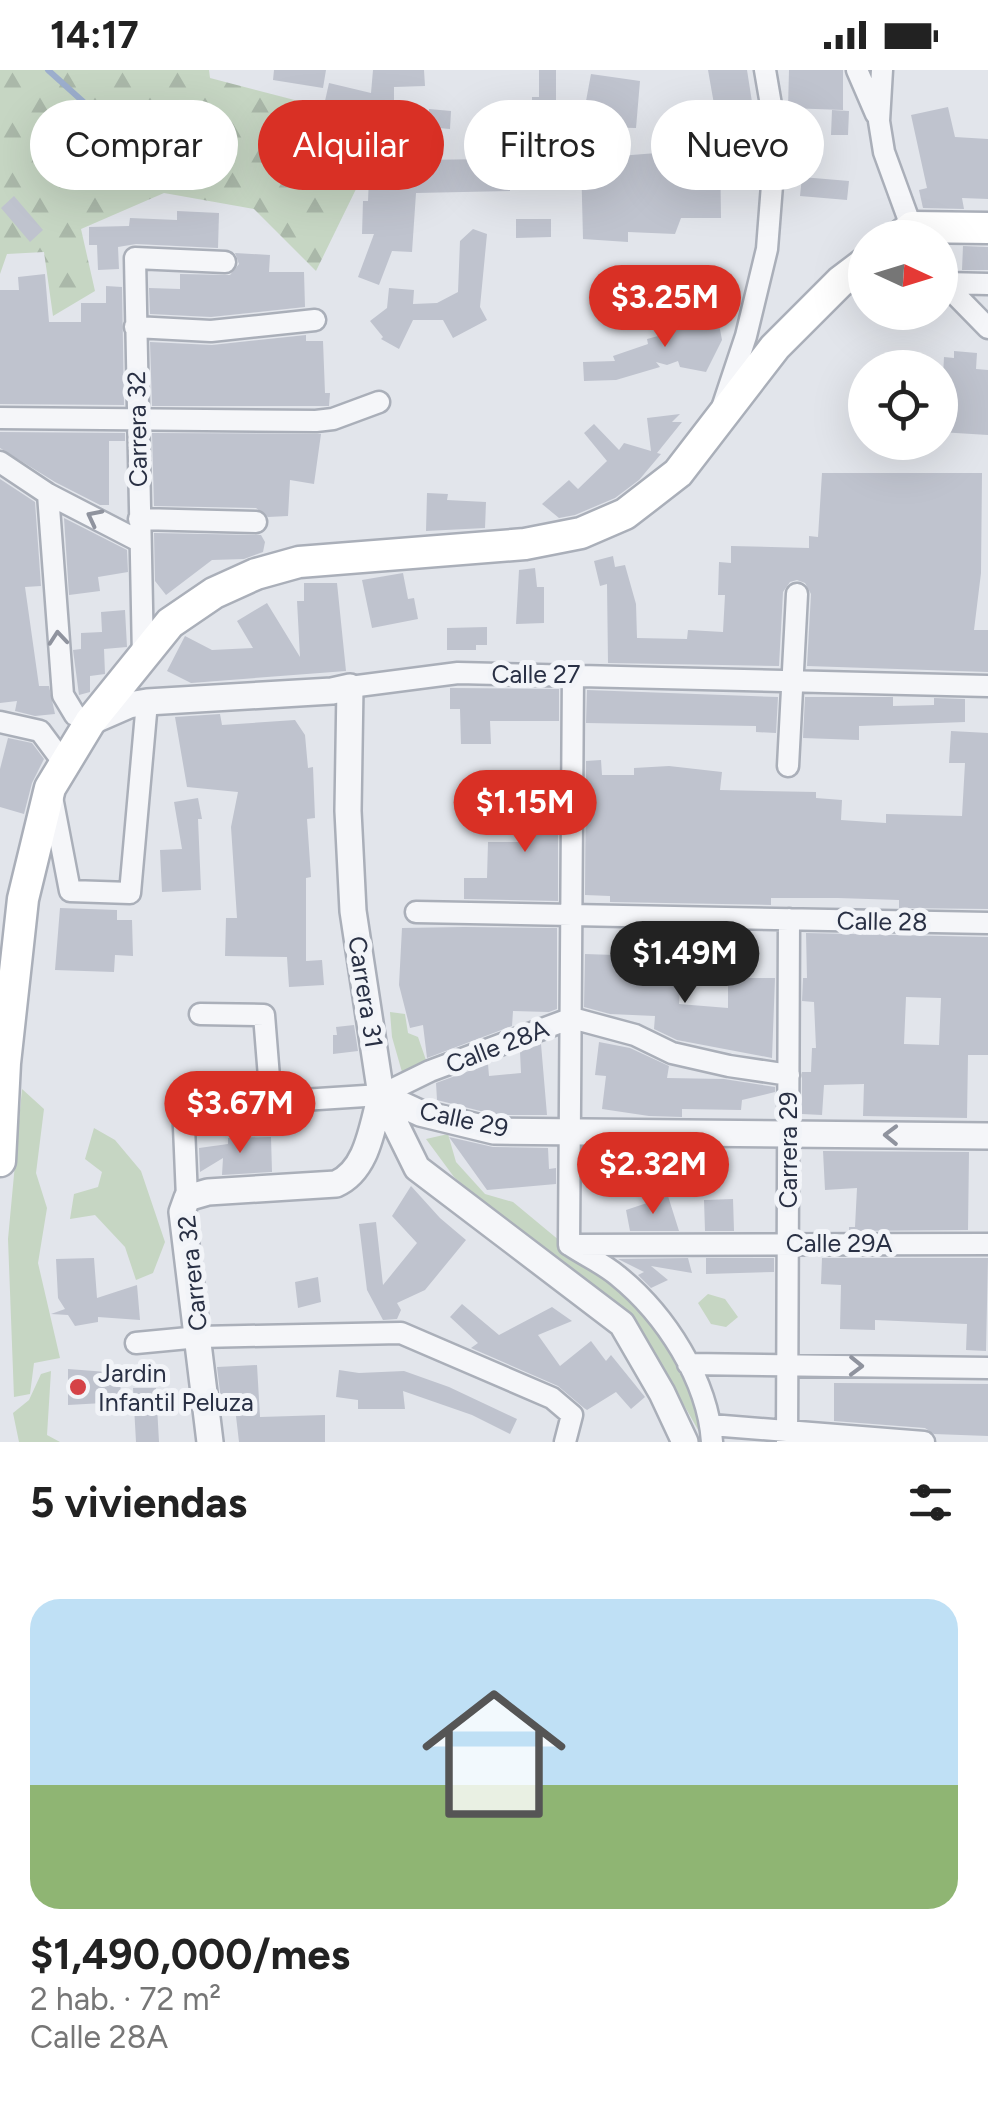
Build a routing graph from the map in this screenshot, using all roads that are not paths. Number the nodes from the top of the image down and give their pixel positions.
1 (765, 70) edge
2 (858, 70) edge
3 (882, 70) edge
4 (879, 122) junction
5 (904, 220) edge
6 (988, 228) edge
7 (958, 230) edge
8 (225, 262) dead end
9 (848, 276) edge
10 (958, 282) edge
11 (988, 284) edge
12 (958, 296) edge
13 (315, 320) dead end
14 (135, 327) junction
15 (988, 328) edge
16 (379, 402) dead end
17 (0, 418) edge
18 (718, 419) junction
19 (137, 421) junction
20 (0, 462) edge
21 (48, 494) junction
22 (139, 519) junction
23 (256, 522) dead end
24 (139, 541) junction
25 (797, 594) dead end
26 (144, 599) junction
27 (170, 624) junction
28 (144, 657) junction
29 (573, 673) junction
30 (794, 680) junction
31 (350, 686) junction
32 (988, 686) edge
33 (146, 702) junction
34 (0, 722) edge
35 (90, 722) junction
36 (788, 766) dead end
37 (57, 775) junction
38 (11, 898) edge
39 (416, 912) dead end
40 (572, 914) junction
41 (789, 919) junction
42 (988, 923) edge
43 (200, 1014) dead end
44 (572, 1018) junction
45 (3, 1063) edge
46 (788, 1074) junction
47 (381, 1095) junction
48 (270, 1102) junction
49 (183, 1103) joint
50 (570, 1132) junction
51 (788, 1134) junction
52 (988, 1136) edge
53 (0, 1137) edge
54 (0, 1160) edge
55 (187, 1198) junction
56 (788, 1243) junction
57 (988, 1244) edge
58 (569, 1245) junction
59 (199, 1338) junction
60 (136, 1343) dead end
61 (688, 1364) junction
62 (788, 1366) junction
63 (988, 1368) edge
64 (711, 1433) edge
65 (787, 1436) edge
66 (210, 1442) edge
67 (565, 1442) edge
68 (685, 1442) edge
69 (924, 1442) edge

1 - 18 street
2 - 4 street
3 - 4 street
4 - 5 street
6 - 7 main road
8 - 14 street, Carrera 32
9 - 18 main road
10 - 11 street
12 - 15 street
13 - 14 street
14 - 19 street, Carrera 32
16 - 19 street
17 - 19 street
18 - 27 main road
19 - 22 street, Carrera 32
20 - 21 street
24 -> 21 street
35 -> 21 street
22 - 23 street
22 - 24 street, Carrera 32
24 - 26 street, Carrera 32
25 - 30 street
26 - 27 street
26 - 28 street, Carrera 32
27 - 28 main road
28 - 35 main road
29 - 30 street, Calle 27
29 - 31 street, Calle 27
29 - 40 street
30 - 32 street, Calle 27
30 - 36 street
31 - 33 street, Calle 27
31 - 47 street, Carrera 31
33 - 35 street, Calle 27
33 - 37 street
34 - 37 street
35 - 37 main road
37 - 38 main road
38 - 45 main road
39 - 40 street, Calle 28
40 - 41 street, Calle 28
40 - 44 street
41 - 42 street, Calle 28
41 - 46 street, Carrera 29
43 - 48 street
44 - 46 street, Calle 28A
44 - 47 street, Calle 28A
44 - 50 street
45 - 53 main road
46 - 51 street, Carrera 29
47 - 48 street, Calle 29
47 - 50 street, Calle 29
47 - 55 street
47 - 68 street, Carrera 31
48 - 49 street, Calle 29
49 - 55 street, Carrera 32
50 - 51 street, Calle 29
50 - 58 street
52 -> 51 street, Calle 29
51 - 56 street, Carrera 29
53 - 54 main road
55 - 59 street, Carrera 32
56 - 57 street, Calle 29A
56 - 58 street, Calle 29A
56 - 62 street, Carrera 29
58 - 61 street
59 - 60 street
59 - 66 street, Carrera 32
59 - 67 street
61 - 62 street
61 - 64 street
62 -> 63 street
62 - 65 street, Carrera 29
64 - 65 street
65 - 69 street

